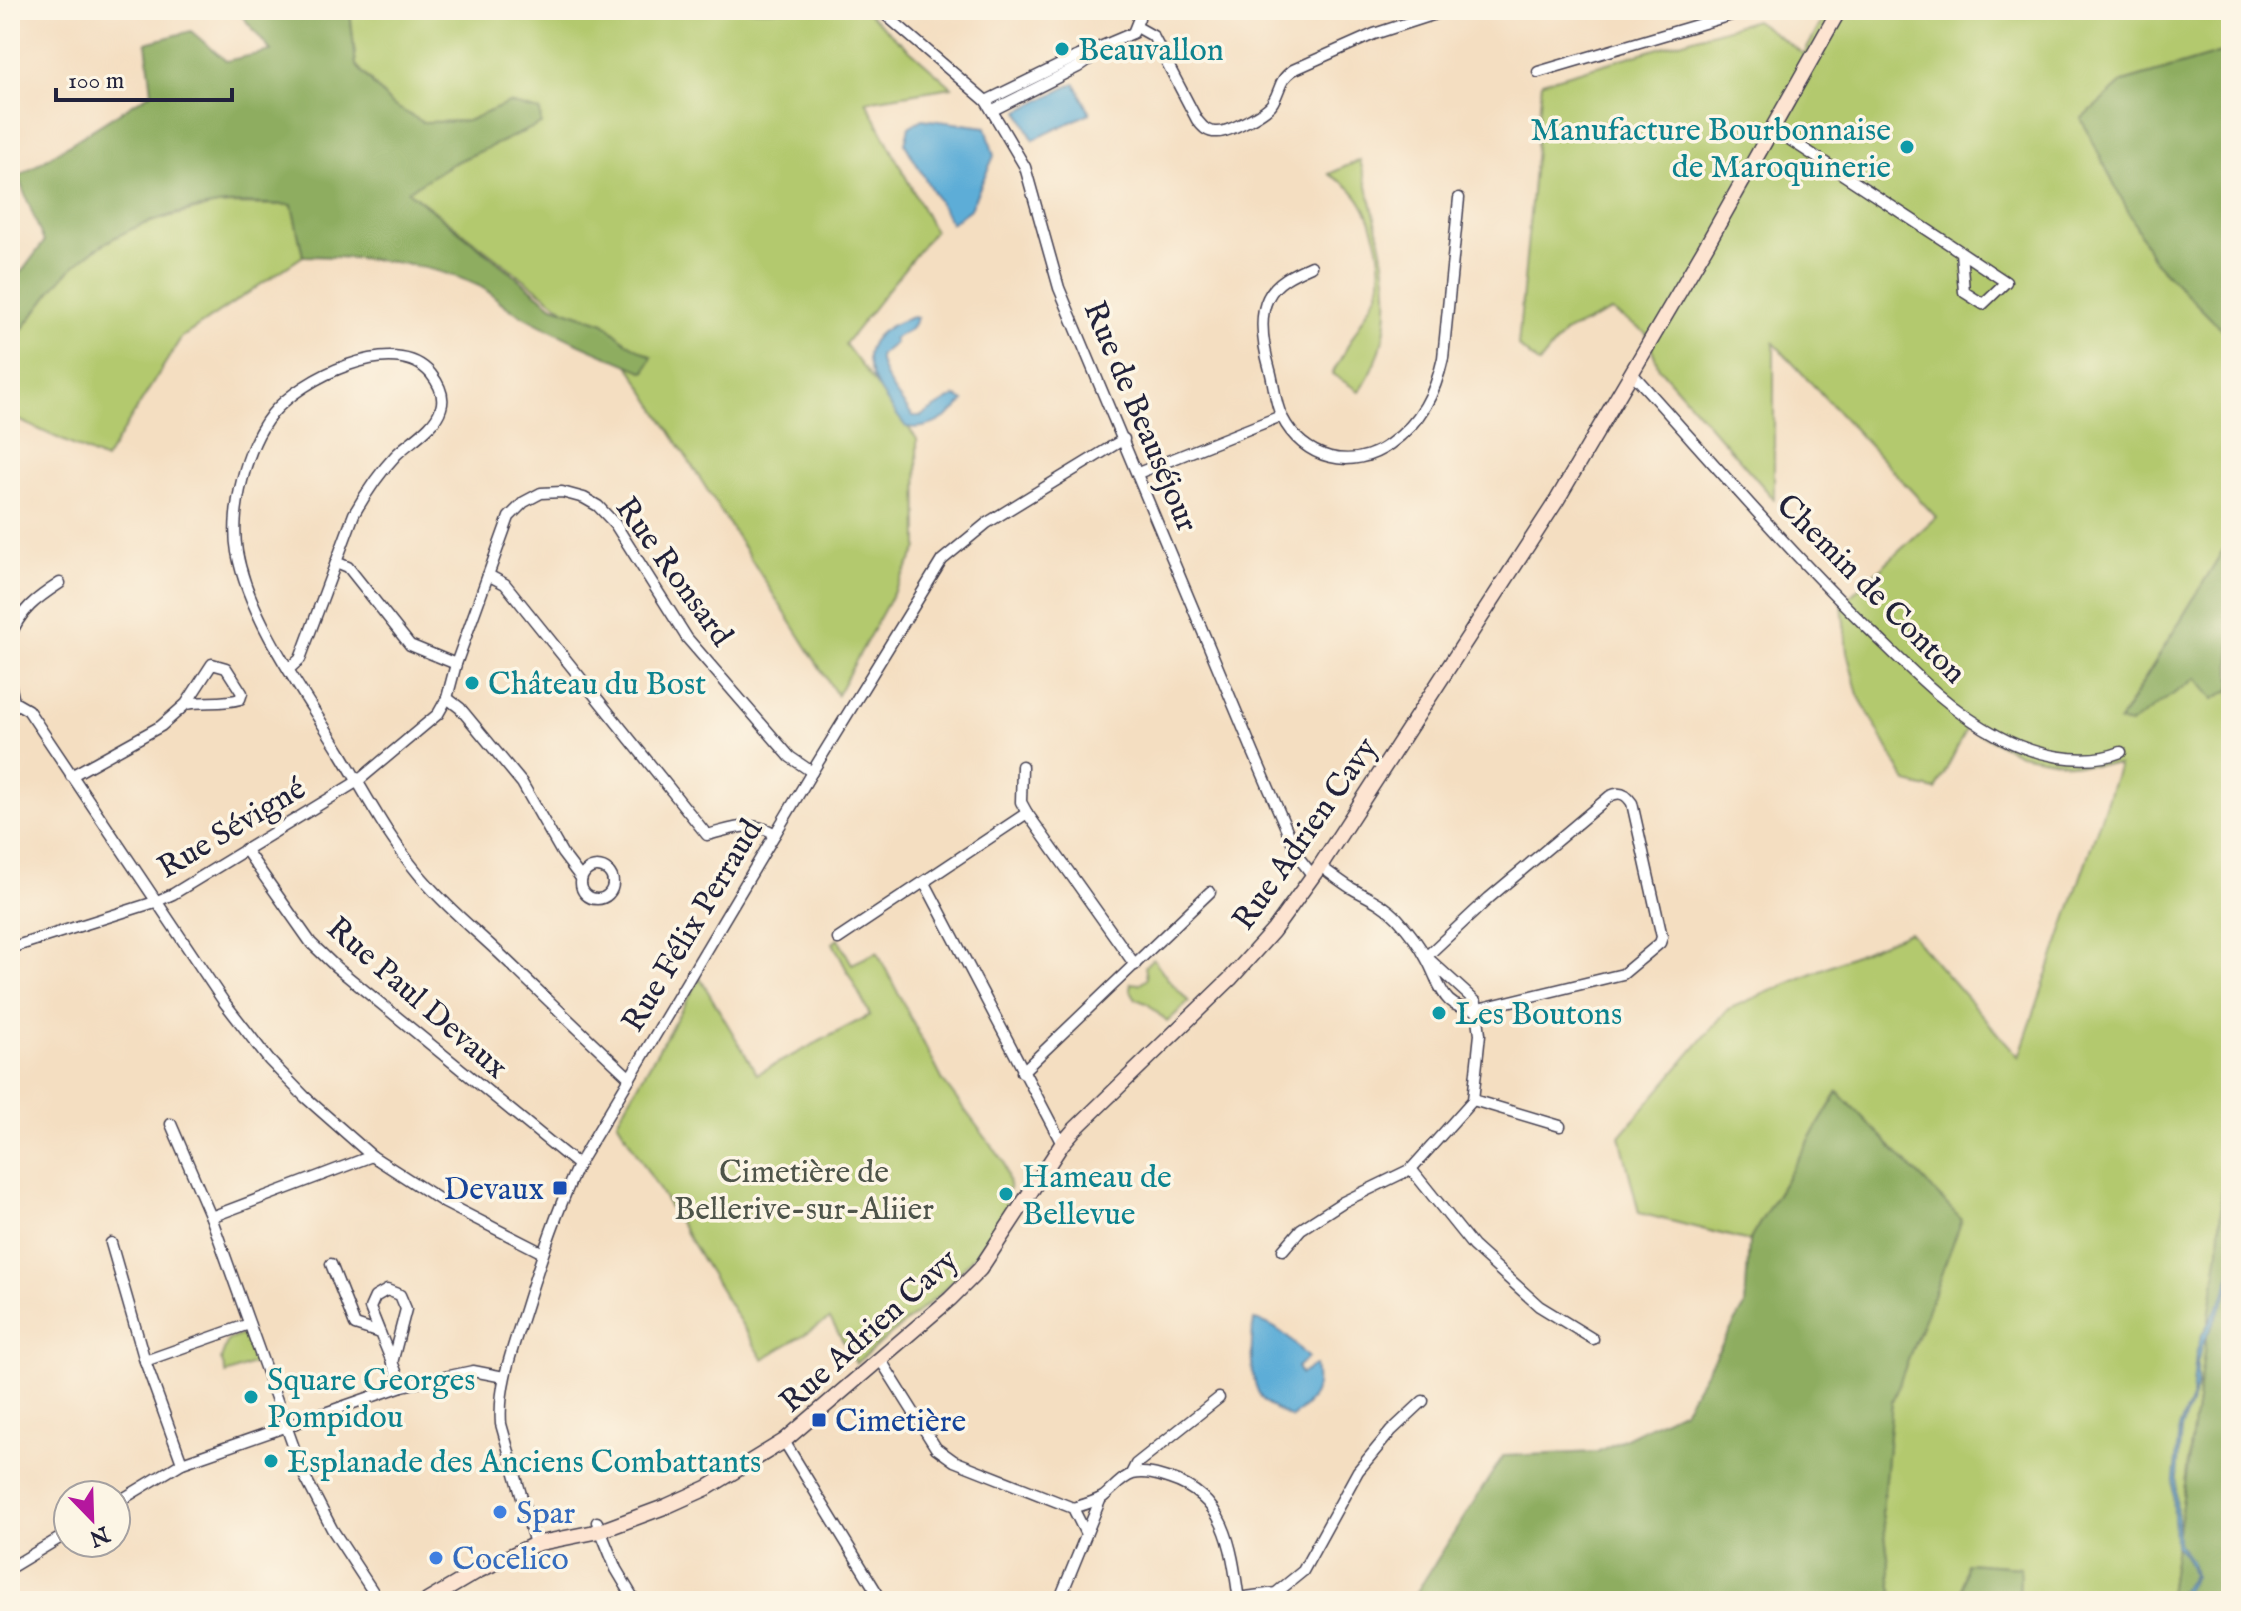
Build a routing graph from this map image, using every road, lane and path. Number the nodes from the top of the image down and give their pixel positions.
1 (880, 10) edge
2 (1135, 10) edge
3 (1748, 10) edge
4 (1839, 10) edge
5 (1445, 11) edge
6 (1137, 27) junction
7 (1538, 72) dead end
8 (990, 106) junction
9 (1772, 128) junction
10 (1459, 198) dead end
11 (1961, 252) junction
12 (1311, 266) dead end
13 (1632, 373) junction
14 (1281, 416) junction
15 (1124, 439) junction
16 (1138, 473) junction
17 (336, 562) junction
18 (488, 575) junction
19 (60, 583) dead end
20 (10, 637) edge
21 (456, 664) junction
22 (289, 669) junction
23 (10, 683) edge
24 (447, 698) junction
25 (12, 703) edge
26 (186, 704) junction
27 (2121, 752) dead end
28 (1022, 766) dead end
29 (812, 772) junction
30 (71, 776) junction
31 (358, 781) junction
32 (1027, 813) junction
33 (775, 834) junction
34 (245, 849) junction
35 (1317, 871) junction
36 (581, 878) dead end
37 (925, 883) junction
38 (1210, 892) dead end
39 (155, 902) junction
40 (838, 939) dead end
41 (10, 948) edge
42 (1426, 957) junction
43 (1135, 965) junction
44 (1478, 1009) junction
45 (1022, 1072) junction
46 (630, 1078) junction
47 (1473, 1100) junction
48 (171, 1124) dead end
49 (1560, 1126) dead end
50 (1062, 1144) junction
51 (372, 1156) junction
52 (578, 1165) junction
53 (1411, 1169) junction
54 (211, 1217) junction
55 (111, 1243) dead end
56 (1283, 1250) dead end
57 (543, 1253) junction
58 (331, 1264) dead end
59 (249, 1324) junction
60 (380, 1333) junction
61 (1593, 1339) dead end
62 (880, 1359) junction
63 (145, 1361) junction
64 (392, 1363) junction
65 (504, 1377) junction
66 (402, 1386) junction
67 (1219, 1398) dead end
68 (1423, 1401) dead end
69 (285, 1426) junction
70 (784, 1441) junction
71 (182, 1463) junction
72 (1131, 1474) junction
73 (132, 1493) edge
74 (1101, 1498) junction
75 (1073, 1508) junction
76 (599, 1526) junction
77 (1086, 1534) junction
78 (52, 1543) edge
79 (535, 1544) junction
80 (10, 1568) edge
81 (1239, 1599) edge
82 (379, 1601) edge
83 (427, 1601) edge
84 (635, 1601) edge
85 (882, 1601) edge
86 (1059, 1601) edge

1 - 8 street, Rue de Beauséjour
2 - 6 street
3 - 7 street
4 - 9 main road, Rue Adrien Cavy
5 - 6 street
6 - 8 street
8 - 15 street, Rue de Beauséjour
9 - 11 street
9 - 13 main road, Rue Adrien Cavy
10 - 14 street
11 - 11 street
12 - 14 street
13 - 27 street, Chemin de Conton
13 - 35 main road, Rue Adrien Cavy
14 - 16 street
15 - 16 street, Rue de Beauséjour
15 - 29 street, Rue Félix Perraud
16 - 35 street, Rue de Beauséjour
17 - 21 street
17 - 22 street
17 - 22 street
18 - 21 street, Rue Ronsard
18 - 29 street, Rue Ronsard
18 - 33 street
19 - 20 street
21 - 24 street, Rue Ronsard
22 - 31 street
23 - 25 street
24 - 31 street, Rue Sévigné
24 - 36 street
25 - 30 street
26 - 26 street
26 - 30 street
28 - 32 street
29 - 33 street, Rue Félix Perraud
30 - 39 street
31 - 34 street, Rue Sévigné
31 - 46 street
32 - 37 street
32 - 43 street
33 - 46 street, Rue Félix Perraud
34 - 39 street, Rue Sévigné
34 - 52 street, Rue Paul Devaux
35 - 42 street
35 - 50 main road, Rue Adrien Cavy
37 - 40 street
37 - 45 street
38 - 43 street
39 - 41 street, Rue Sévigné
39 - 51 street
42 - 44 street
42 - 44 street
42 - 44 street
43 - 45 street
44 - 47 street
45 - 50 street
46 - 52 street, Rue Félix Perraud
47 - 49 street
47 - 53 street
48 - 54 street
50 - 62 main road, Rue Adrien Cavy
51 - 54 street
51 - 57 street
52 - 57 street, Rue Félix Perraud
53 - 56 street
53 - 61 street
54 - 59 street
55 - 63 street
57 - 65 street, Rue Félix Perraud
58 - 60 street
59 - 63 street
59 - 69 street
60 - 64 street
60 - 64 street
62 - 70 main road, Rue Adrien Cavy
62 - 75 street
63 - 71 street
64 - 66 street
65 - 66 street
65 - 79 street, Rue Félix Perraud
66 - 69 street
67 - 72 street
68 - 81 street
69 - 71 street
69 - 82 street
70 - 76 main road, Rue Adrien Cavy
70 - 85 street
71 - 73 street
72 - 74 street
72 - 81 street
74 - 75 street
74 - 77 street
75 - 77 street
76 - 79 main road, Rue Adrien Cavy
76 - 84 street
77 - 86 street
78 - 80 street
79 - 83 main road, Rue Adrien Cavy

